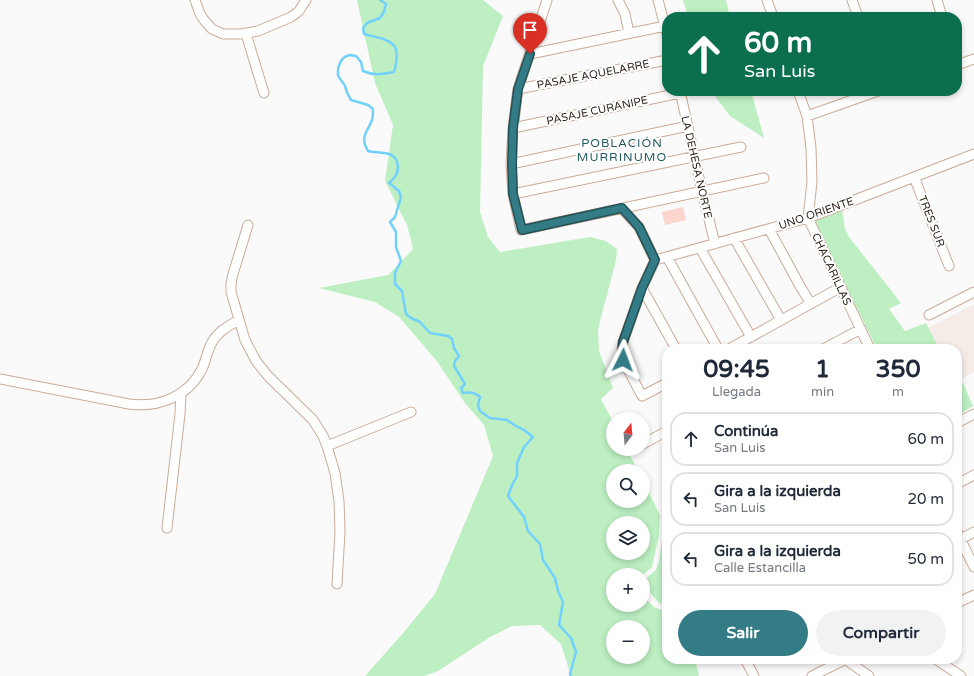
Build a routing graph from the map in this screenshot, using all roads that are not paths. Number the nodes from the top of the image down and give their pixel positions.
1 (195, 0) edge
2 (306, 0) edge
3 (547, 0) edge
4 (618, 0) edge
5 (658, 0) edge
6 (767, 0) edge
7 (852, 0) edge
8 (937, 0) edge
9 (771, 12) edge
10 (856, 12) edge
11 (941, 12) edge
12 (662, 15) edge
13 (662, 30) edge
14 (629, 33) junction
15 (246, 34) junction
16 (530, 54) junction
17 (974, 59) edge
18 (662, 61) edge
19 (962, 63) edge
20 (518, 89) junction
21 (264, 93) dead end
22 (662, 96) edge
23 (681, 96) edge
24 (800, 96) edge
25 (864, 96) edge
26 (807, 116) junction
27 (688, 126) junction
28 (513, 128) junction
29 (741, 147) dead end
30 (974, 154) edge
31 (695, 156) junction
32 (512, 164) junction
33 (914, 177) junction
34 (764, 178) dead end
35 (702, 191) junction
36 (513, 194) junction
37 (622, 208) junction
38 (808, 218) junction
39 (248, 225) dead end
40 (769, 229) junction
41 (734, 238) junction
42 (715, 244) junction
43 (700, 248) junction
44 (667, 257) junction
45 (655, 260) junction
46 (949, 266) dead end
47 (841, 287) junction
48 (642, 288) junction
49 (974, 292) edge
50 (811, 304) junction
51 (929, 316) dead end
52 (239, 320) junction
53 (781, 320) junction
54 (861, 329) junction
55 (751, 337) junction
56 (673, 344) edge
57 (715, 344) edge
58 (738, 344) edge
59 (832, 344) edge
60 (868, 344) edge
61 (0, 379) edge
62 (662, 386) edge
63 (181, 393) junction
64 (412, 412) dead end
65 (974, 414) edge
66 (962, 420) edge
67 (662, 434) edge
68 (650, 440) edge
69 (327, 446) junction
70 (974, 475) edge
71 (962, 481) edge
72 (168, 528) dead end
73 (974, 532) edge
74 (962, 536) edge
75 (962, 544) edge
76 (974, 567) edge
77 (337, 584) dead end
78 (974, 595) edge
79 (962, 601) edge
80 (748, 664) edge
81 (837, 664) edge
82 (853, 664) edge
83 (943, 664) edge
84 (816, 675) edge
85 (754, 676) edge
86 (869, 676) edge
87 (961, 676) edge

1 - 15 street
2 - 15 street
3 - 16 street
4 - 14 street
5 - 12 street
6 - 9 street
7 - 10 street
8 - 11 street
13 - 14 street
14 - 16 street
15 - 21 street
16 - 20 street
17 - 19 street
18 - 20 street, PASAJE AQUELARRE
20 - 28 street
22 - 28 street, PASAJE CURANIPE
23 - 27 street, LA DEHESA NORTE
24 - 26 street
25 - 26 street
26 - 38 street
27 - 31 street, LA DEHESA NORTE
27 - 32 street
28 - 32 street
29 - 31 street
30 - 33 street, UNO ORIENTE
31 - 35 street, LA DEHESA NORTE
31 - 36 street
32 - 36 street
33 - 38 street, UNO ORIENTE
33 - 46 street, TRES SUR
34 - 35 street
35 - 37 street
35 - 42 street, LA DEHESA NORTE
36 - 37 street
37 - 45 street
38 - 40 street, UNO ORIENTE
38 - 47 street, CHACARILLAS
39 - 52 street
40 - 41 street, UNO ORIENTE
40 - 50 street
41 - 42 street, UNO ORIENTE
41 - 53 street
42 - 43 street, UNO ORIENTE
43 - 44 street, UNO ORIENTE
43 - 55 street
44 - 45 street, UNO ORIENTE
44 - 57 street
45 - 48 street
47 - 50 street
47 - 54 street, CHACARILLAS
48 - 56 street
48 - 62 street
49 - 51 street
50 - 53 street
52 - 63 street
52 - 69 street
53 - 55 street
54 - 59 street
54 - 60 street, CHACARILLAS
55 - 58 street
61 - 63 street
63 - 72 street
64 - 69 street
65 - 66 street
67 - 68 street
69 - 77 street
70 - 71 street
73 - 74 street
75 - 76 street
78 - 79 street
80 - 85 street
81 - 84 street
82 - 86 street
83 - 87 street

